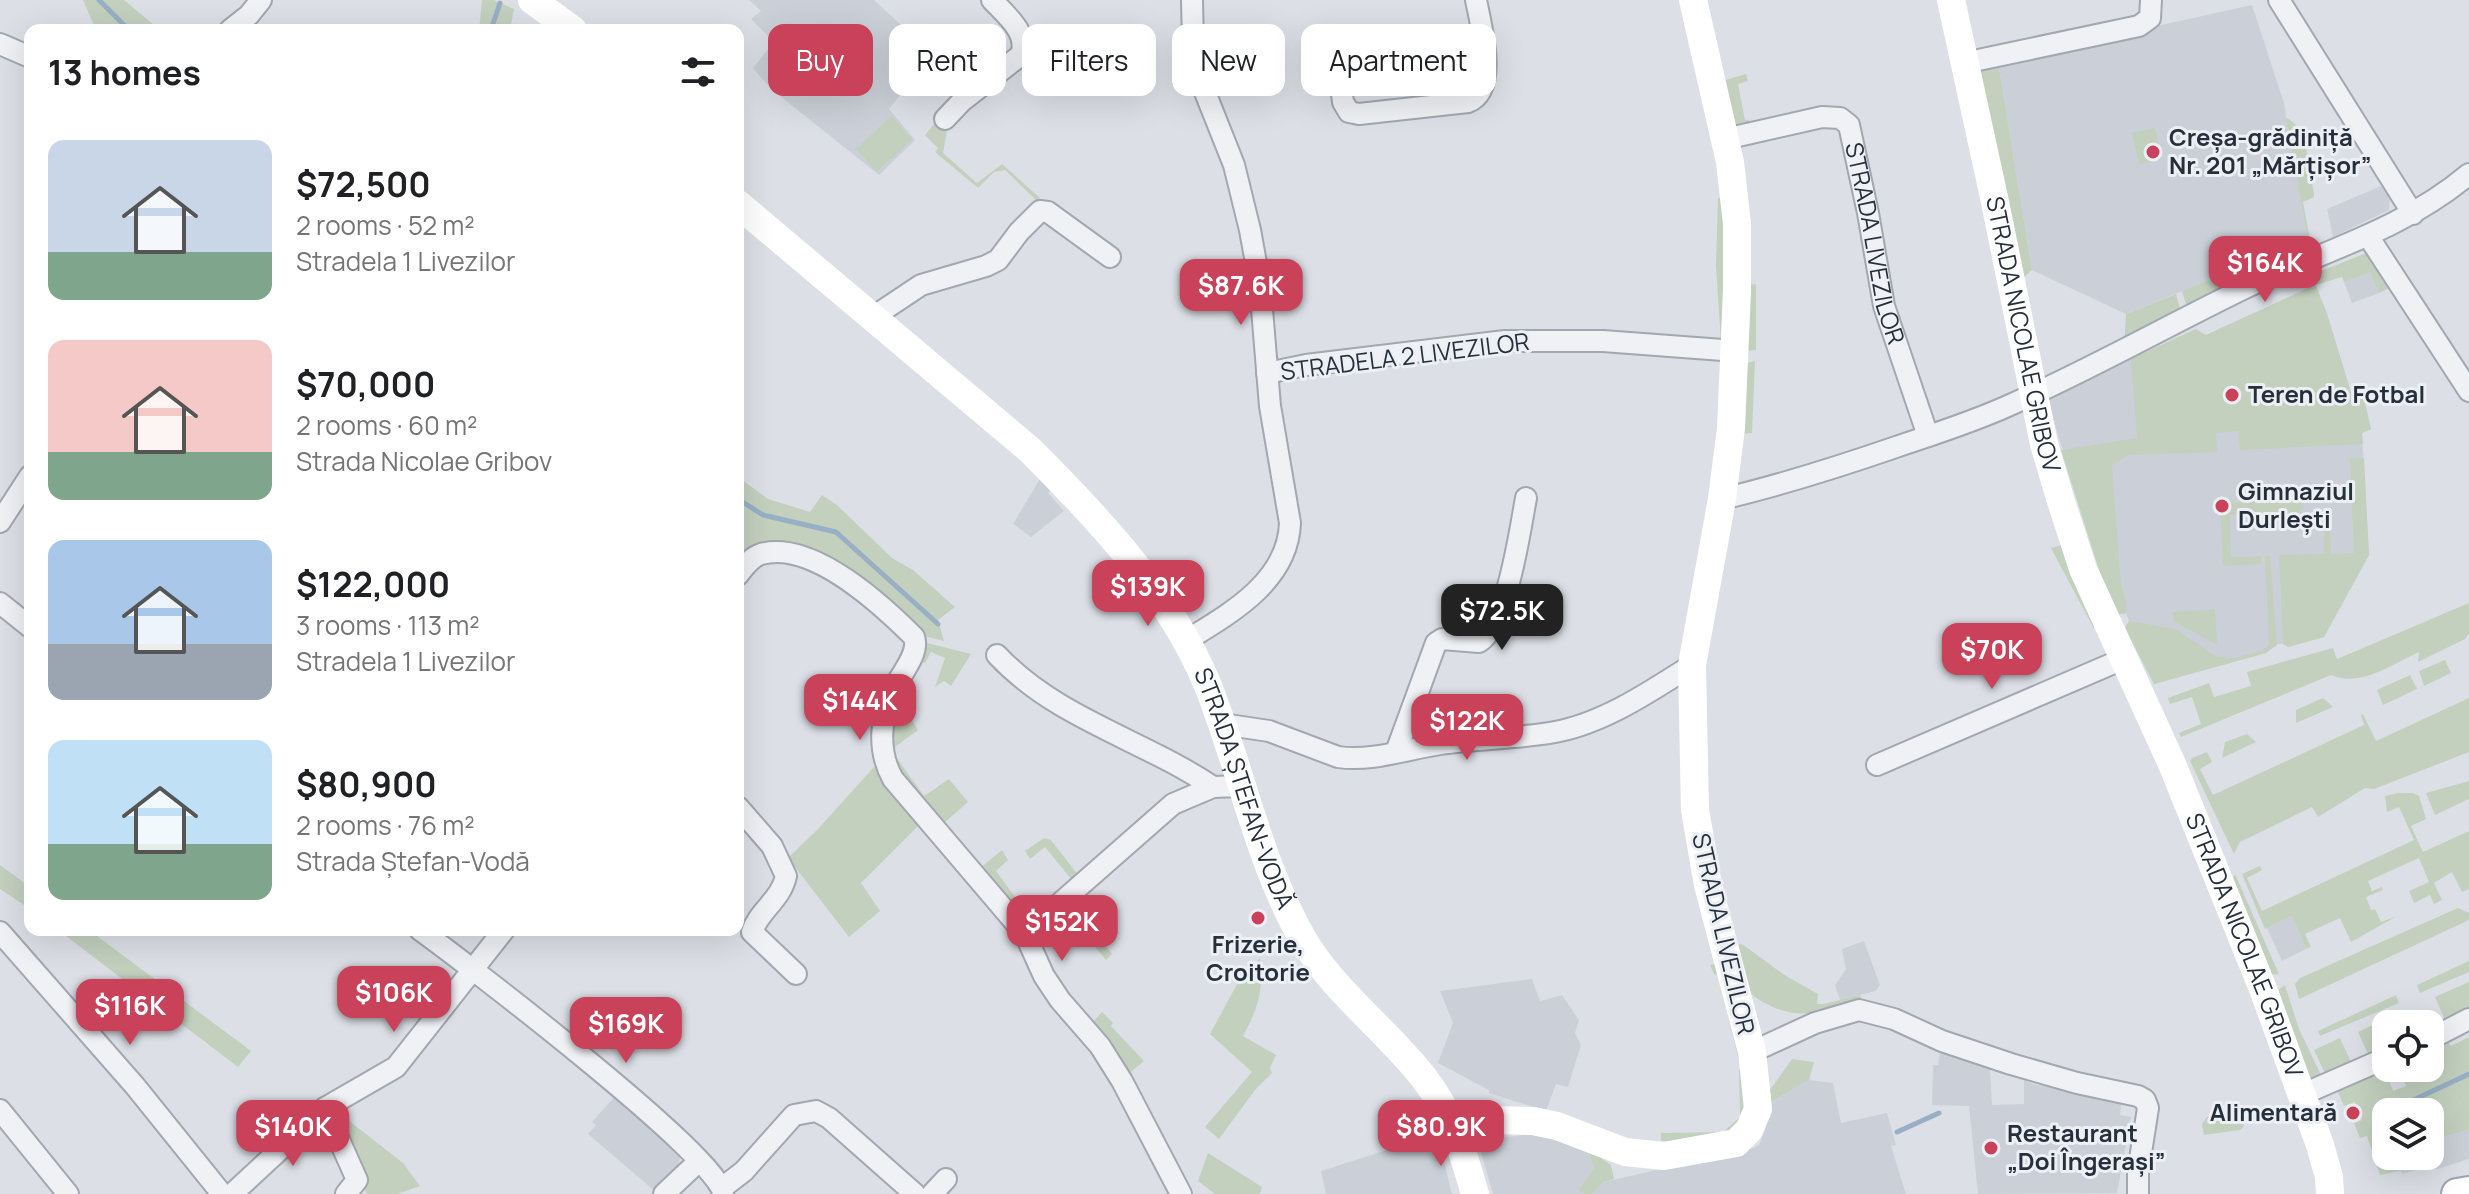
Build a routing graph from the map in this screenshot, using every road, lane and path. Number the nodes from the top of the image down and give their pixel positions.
1 (261, 0) edge
2 (992, 0) edge
3 (1192, 0) edge
4 (1476, 0) edge
5 (1693, 0) edge
6 (1951, 0) edge
7 (2151, 0) edge
8 (2279, 0) edge
9 (238, 24) edge
10 (1479, 24) edge
11 (0, 44) edge
12 (24, 54) edge
13 (1964, 63) junction
14 (1342, 96) edge
15 (1478, 96) edge
16 (945, 119) dead end
17 (1725, 139) junction
18 (2469, 174) edge
19 (744, 209) edge
20 (2413, 214) junction
21 (2368, 236) junction
22 (1110, 257) dead end
23 (873, 317) junction
24 (1736, 351) junction
25 (1267, 373) junction
26 (2469, 391) edge
27 (2034, 393) junction
28 (1928, 436) junction
29 (24, 485) edge
30 (1526, 498) dead end
31 (1722, 499) junction
32 (0, 522) edge
33 (744, 563) edge
34 (0, 603) edge
35 (24, 622) edge
36 (1187, 640) junction
37 (997, 655) dead end
38 (2123, 659) junction
39 (1692, 665) junction
40 (1222, 724) junction
41 (1396, 752) junction
42 (1877, 765) dead end
43 (1241, 786) junction
44 (1213, 787) junction
45 (744, 814) edge
46 (0, 932) edge
47 (1025, 934) junction
48 (428, 936) edge
49 (499, 936) edge
50 (474, 969) junction
51 (796, 974) dead end
52 (2469, 1019) edge
53 (2444, 1032) edge
54 (1752, 1052) junction
55 (2372, 1064) edge
56 (2301, 1095) junction
57 (325, 1108) junction
58 (0, 1110) edge
59 (1454, 1126) junction
60 (699, 1161) junction
61 (355, 1189) edge
62 (723, 1191) edge
63 (2469, 1192) edge
64 (68, 1194) edge
65 (222, 1194) edge
66 (232, 1194) edge
67 (664, 1194) edge
68 (915, 1194) edge
69 (1181, 1194) edge
70 (1475, 1194) edge
71 (2138, 1194) edge
72 (2330, 1194) edge
73 (2457, 1194) edge

1 - 9 street
2 - 16 street
3 - 25 street
4 - 10 street
5 - 17 street, STRADA LIVEZILOR
6 - 13 street, STRADA NICOLAE GRIBOV
7 - 13 street
8 - 20 street
11 - 12 street
13 - 27 street, STRADA NICOLAE GRIBOV
14 - 15 street
17 - 24 street, STRADA LIVEZILOR
17 - 28 street, STRADA LIVEZILOR
18 - 20 street
19 - 23 street, STRADA ȘTEFAN-VODĂ
20 - 21 street
21 - 26 street
21 - 27 street
22 - 23 street
23 - 36 street, STRADA ȘTEFAN-VODĂ
24 - 25 street, STRADELA 2 LIVEZILOR
24 - 31 street, STRADA LIVEZILOR
25 - 36 street
27 - 28 street
27 - 38 street, STRADA NICOLAE GRIBOV
28 - 31 street
29 - 32 street
30 - 41 street
31 - 39 street, STRADA LIVEZILOR
33 - 47 street
34 - 35 street
36 - 40 street, STRADA ȘTEFAN-VODĂ
37 - 44 street, STRADA ȘTEFAN-VODĂ
38 - 42 street
38 - 56 street, STRADA NICOLAE GRIBOV
39 - 41 street
39 - 54 street, STRADA LIVEZILOR
40 - 41 street
40 - 43 street, STRADA ȘTEFAN-VODĂ
43 - 44 street
43 - 59 street, STRADA ȘTEFAN-VODĂ
44 - 47 street
45 - 51 street
46 - 65 street
47 - 69 street
48 - 50 street
49 - 50 street
50 - 57 street
50 - 60 street
52 - 53 street
54 - 59 street
54 - 71 street, STRADA LIVEZILOR
55 - 56 street
56 - 72 street, STRADA NICOLAE GRIBOV
57 - 61 street
57 - 66 street
58 - 64 street
59 - 70 street, STRADA ȘTEFAN-VODĂ
60 - 62 street
60 - 67 street
62 - 68 street
63 - 73 main road

